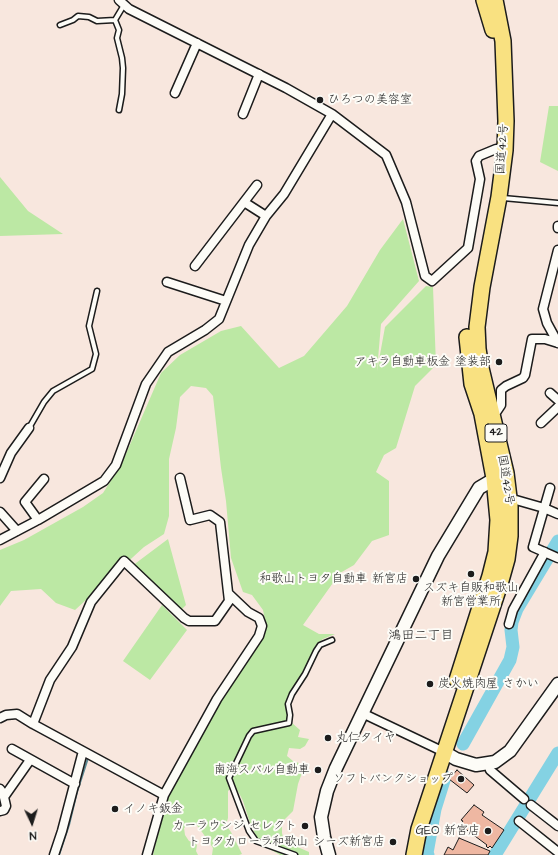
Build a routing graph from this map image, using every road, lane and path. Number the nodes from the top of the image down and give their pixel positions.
1 (484, 0) edge
2 (121, 2) edge
3 (499, 4) edge
4 (114, 20) junction
5 (60, 25) dead end
6 (197, 43) junction
7 (259, 74) junction
8 (175, 94) dead end
9 (119, 110) dead end
10 (243, 114) dead end
11 (332, 114) junction
12 (500, 150) junction
13 (257, 185) dead end
14 (499, 197) junction
15 (244, 202) junction
16 (558, 203) edge
17 (266, 216) junction
18 (558, 250) edge
19 (195, 266) dead end
20 (167, 282) dead end
21 (97, 291) dead end
22 (226, 301) junction
23 (558, 343) edge
24 (550, 393) dead end
25 (558, 400) edge
26 (558, 407) edge
27 (486, 413) junction
28 (541, 423) dead end
29 (29, 428) joint
30 (500, 476) junction
31 (0, 478) edge
32 (180, 478) dead end
33 (44, 479) dead end
34 (550, 488) dead end
35 (516, 500) dead end
36 (544, 508) junction
37 (0, 512) edge
38 (558, 514) edge
39 (38, 520) junction
40 (17, 531) junction
41 (0, 540) edge
42 (545, 552) junction
43 (557, 558) edge
44 (229, 594) junction
45 (508, 624) dead end
46 (332, 640) dead end
47 (558, 684) edge
48 (362, 713) junction
49 (0, 718) edge
50 (33, 724) junction
51 (12, 749) dead end
52 (440, 750) junction
53 (83, 751) junction
54 (30, 760) junction
55 (488, 763) junction
56 (75, 784) junction
57 (0, 789) edge
58 (164, 794) junction
59 (4, 798) junction
60 (524, 799) dead end
61 (531, 805) dead end
62 (0, 811) edge
63 (519, 821) dead end
64 (558, 826) edge
65 (558, 852) edge
66 (54, 855) edge
67 (147, 855) edge
68 (295, 855) edge
69 (329, 855) edge
70 (404, 855) edge
71 (414, 855) edge

1 - 12 highway, 国道42号 / 42
2 - 4 lane
2 - 6 street
3 - 12 highway, 国道42号 / 42
4 - 5 lane
4 - 9 lane
6 - 7 street
6 - 8 street
7 - 10 street
7 - 11 street
11 - 12 street
11 - 17 street
12 - 14 highway, 国道42号 / 42
12 - 27 highway, 国道42号 / 42
13 - 15 street
14 - 16 lane
14 - 27 highway, 国道42号 / 42
15 - 17 street
15 - 19 street
17 - 22 street
18 - 23 street
20 - 22 street
21 - 29 lane
22 - 39 street
23 - 27 street
24 - 25 street
26 - 28 street
27 - 30 highway, 国道42号 / 42
29 - 31 street
30 - 48 street
30 - 52 highway, 国道42号 / 42
32 - 44 street
33 - 39 street
34 - 36 street
35 - 36 street
36 - 38 street
36 - 42 street
37 - 40 street
39 - 40 street
40 - 41 street
42 - 43 street
42 - 45 street
44 - 50 street
44 - 58 street
46 - 68 lane
47 - 55 street
48 - 52 street
48 - 69 street
49 - 50 street
50 - 53 street
51 - 54 street
52 - 55 street
52 - 70 highway, 国道42号 / 42
52 - 71 highway, 国道42号 / 42
53 - 56 street
53 - 58 street
54 - 56 street
54 - 59 street
55 - 60 street
56 - 66 street
57 - 59 street
58 - 67 street
59 - 62 street
61 - 64 street
63 - 65 street

